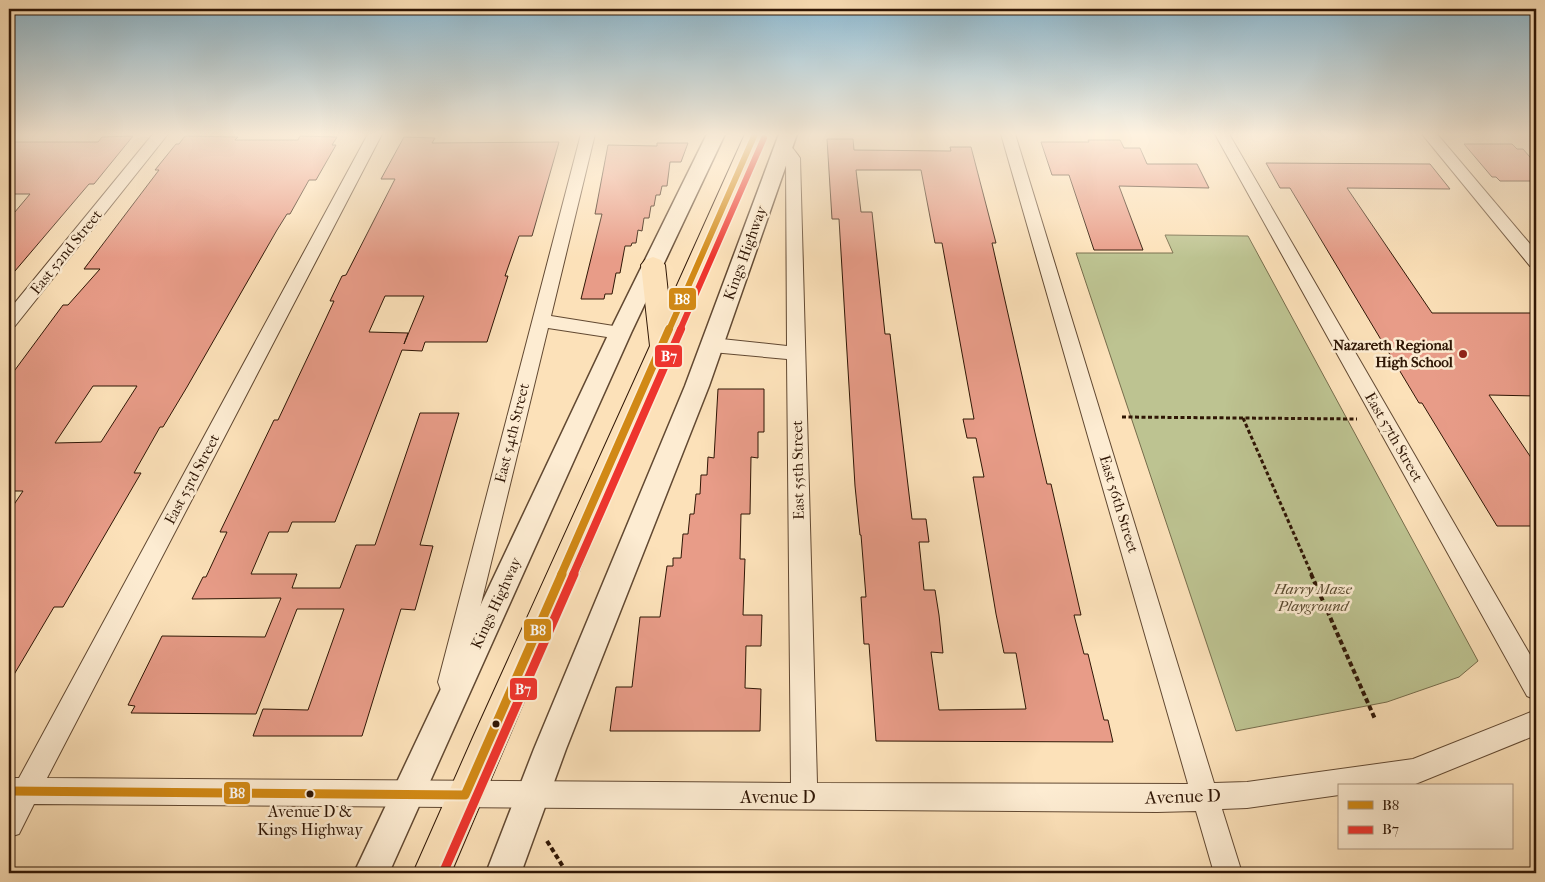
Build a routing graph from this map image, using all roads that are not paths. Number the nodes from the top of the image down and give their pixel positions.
1 (127, 175) edge
2 (353, 175) edge
3 (578, 175) edge
4 (696, 175) edge
5 (737, 175) edge
6 (773, 175) edge
7 (793, 175) edge
8 (1020, 175) edge
9 (1245, 175) edge
10 (1463, 175) edge
11 (1536, 262) edge
12 (653, 264) junction
13 (541, 321) junction
14 (9, 322) edge
15 (620, 333) junction
16 (712, 344) junction
17 (663, 346) junction
18 (796, 352) junction
19 (1536, 688) edge
20 (1536, 723) edge
21 (437, 732) junction
22 (17, 791) edge
23 (408, 794) junction
24 (465, 794) junction
25 (533, 794) junction
26 (1206, 796) junction
27 (804, 797) junction
28 (9, 824) edge
29 (371, 873) edge
30 (432, 873) edge
31 (502, 873) edge
32 (1228, 873) edge

1 - 14 street, East 52nd Street
2 - 22 street, East 53rd Street
3 - 13 street, East 54th Street
4 - 12 street, Kings Highway
5 - 17 main road
6 - 16 street, Kings Highway
7 - 18 street, East 55th Street
8 - 26 street, East 56th Street
9 - 19 street, East 57th Street
10 - 11 street
12 - 15 street, Kings Highway
12 - 17 main road
13 - 15 street
13 - 21 street, East 54th Street
15 - 21 street, Kings Highway
16 - 18 street
16 - 25 street, Kings Highway
17 - 24 main road
18 - 27 street, East 55th Street
20 - 26 street, Avenue D
21 - 23 street, Kings Highway
22 - 23 street, Avenue D
22 - 28 street, East 53rd Street
23 - 24 street, Avenue D
23 - 29 street, Kings Highway
24 - 25 street, Avenue D
24 - 30 main road
25 - 27 street, Avenue D
25 - 31 street, Kings Highway
26 - 27 street, Avenue D
26 - 32 street, East 56th Street

